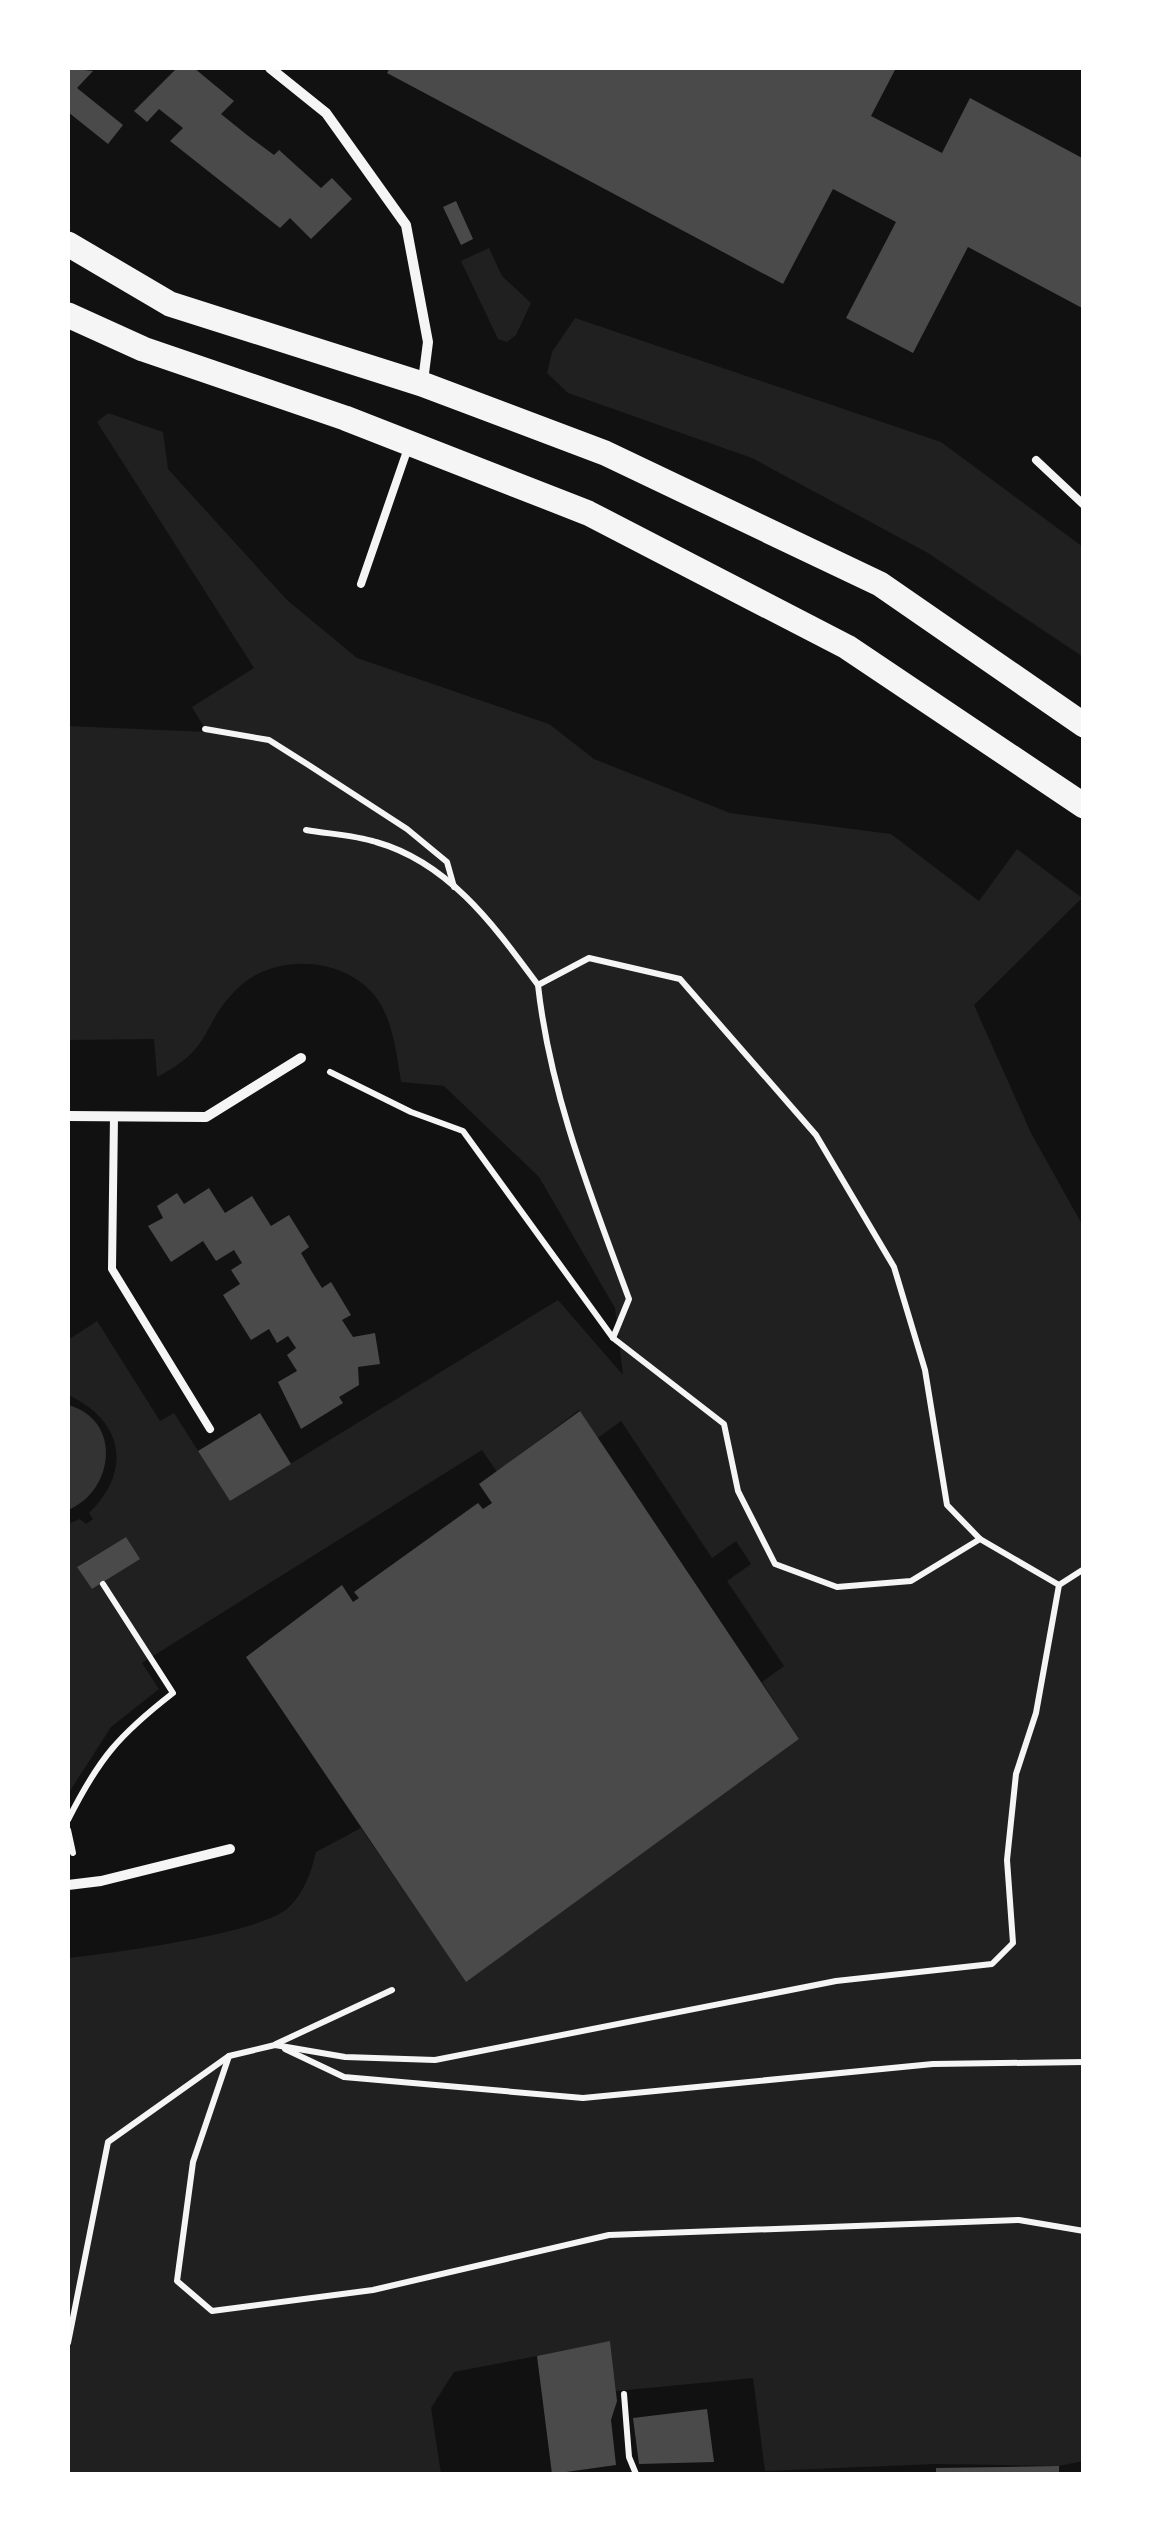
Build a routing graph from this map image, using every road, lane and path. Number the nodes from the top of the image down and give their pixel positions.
1 (270, 68) edge
2 (68, 244) edge
3 (68, 315) edge
4 (422, 384) junction
5 (410, 444) junction
6 (1036, 460) dead end
7 (1084, 506) edge
8 (360, 584) dead end
9 (1084, 724) edge
10 (205, 728) dead end
11 (1084, 806) edge
12 (306, 830) dead end
13 (454, 888) junction
14 (538, 985) junction
15 (301, 1058) joint
16 (68, 1116) edge
17 (114, 1116) junction
18 (613, 1338) junction
19 (210, 1429) dead end
20 (980, 1538) junction
21 (1084, 1570) edge
22 (103, 1584) dead end
23 (1059, 1585) junction
24 (68, 1820) edge
25 (68, 1830) edge
26 (71, 1839) dead end
27 (230, 1850) dead end
28 (68, 1884) edge
29 (392, 1990) dead end
30 (275, 2045) junction
31 (230, 2056) junction
32 (1084, 2062) edge
33 (1084, 2231) edge
34 (68, 2343) edge
35 (624, 2394) dead end
36 (636, 2474) edge

1 - 4 street
2 - 4 main road
3 - 5 main road
4 - 9 main road
5 - 8 lane
5 - 11 main road
6 - 7 lane
10 - 13 path
12 - 13 path
13 - 14 path
14 - 18 path
14 - 20 path
15 - 17 street
15 - 18 path
16 - 17 street
17 - 19 lane
18 - 20 path
20 - 23 path
21 - 23 path
22 - 24 path
23 - 30 path
25 - 26 path
27 - 28 street
29 - 30 path
30 - 31 path
30 - 32 path
31 - 33 path
31 - 34 path
35 - 36 path

